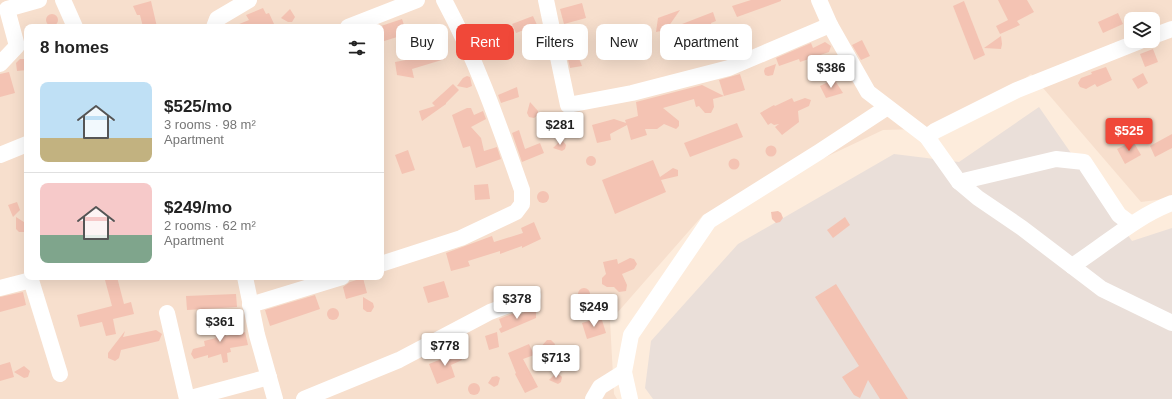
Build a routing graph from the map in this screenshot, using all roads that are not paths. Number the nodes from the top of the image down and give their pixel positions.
1 (39, 0) edge
2 (63, 0) edge
3 (249, 0) edge
4 (417, 0) edge
5 (444, 0) edge
6 (546, 0) edge
7 (819, 0) edge
8 (74, 24) edge
9 (215, 24) edge
10 (356, 24) edge
11 (830, 25) junction
12 (1172, 29) edge
13 (1160, 33) edge
14 (1124, 47) edge
15 (0, 64) edge
16 (886, 108) junction
17 (927, 137) junction
18 (24, 145) edge
19 (0, 154) edge
20 (959, 182) junction
21 (1172, 203) edge
22 (1131, 224) junction
23 (384, 263) edge
24 (1072, 266) junction
25 (28, 280) edge
26 (31, 280) edge
27 (246, 280) edge
28 (332, 280) edge
29 (0, 288) edge
30 (533, 296) dead end
31 (250, 305) junction
32 (167, 314) dead end
33 (1172, 323) edge
34 (624, 372) junction
35 (60, 374) dead end
36 (269, 377) junction
37 (275, 399) edge
38 (304, 399) edge
39 (593, 399) edge
40 (630, 399) edge

1 - 15 street
2 - 8 street
3 - 9 street
4 - 10 street
5 - 23 street
6 - 11 street
7 - 11 street
11 - 16 street
12 - 13 street
14 - 17 street
16 - 17 street
16 - 34 street
17 - 20 street
18 - 19 street
20 - 22 street
20 - 24 street
21 - 22 street
22 - 24 street
24 - 33 street
25 - 29 street
26 - 35 street
27 - 31 street
28 - 31 street
30 - 38 street
31 - 36 street
32 - 36 street
34 - 39 street
34 - 40 street
36 - 37 street

